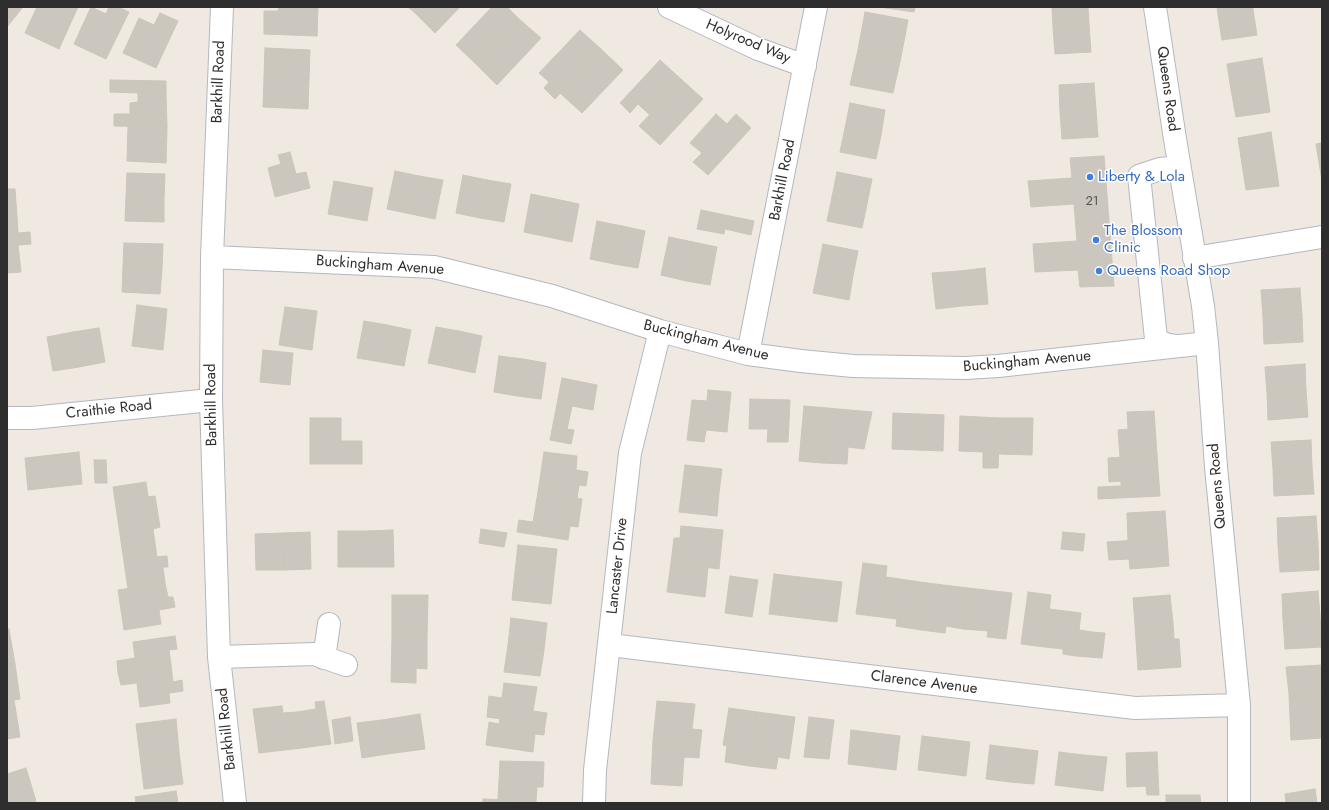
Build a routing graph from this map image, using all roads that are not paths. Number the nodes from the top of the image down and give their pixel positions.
1 (222, 7) edge
2 (669, 7) edge
3 (816, 7) edge
4 (1155, 7) edge
5 (805, 66) junction
6 (1180, 170) junction
7 (1322, 237) edge
8 (212, 257) junction
9 (1194, 258) junction
10 (660, 331) junction
11 (1207, 343) junction
12 (1147, 345) junction
13 (748, 354) junction
14 (211, 400) junction
15 (7, 418) edge
16 (328, 624) dead end
17 (610, 645) junction
18 (219, 657) junction
19 (324, 658) junction
20 (346, 665) dead end
21 (1239, 705) junction
22 (235, 803) edge
23 (594, 803) edge
24 (1239, 803) edge

1 - 8 street, Barkhill Road
2 - 5 street, Holyrood Way
3 - 5 street, Barkhill Road
4 - 6 street, Queens Road
5 - 13 street, Barkhill Road
6 - 9 street, Queens Road
6 - 12 street
7 - 9 street
8 - 10 street, Buckingham Avenue
8 - 14 street, Barkhill Road
9 - 11 street, Queens Road
10 - 13 street, Buckingham Avenue
10 - 17 street, Lancaster Drive
11 - 12 street, Buckingham Avenue
11 - 21 street, Queens Road
12 - 13 street, Buckingham Avenue
14 - 15 street, Craithie Road
14 - 18 street, Barkhill Road
16 - 19 street
17 - 21 street, Clarence Avenue
17 - 23 street, Lancaster Drive
18 - 19 street
18 - 22 street, Barkhill Road
19 - 20 street
21 - 24 street, Queens Road

